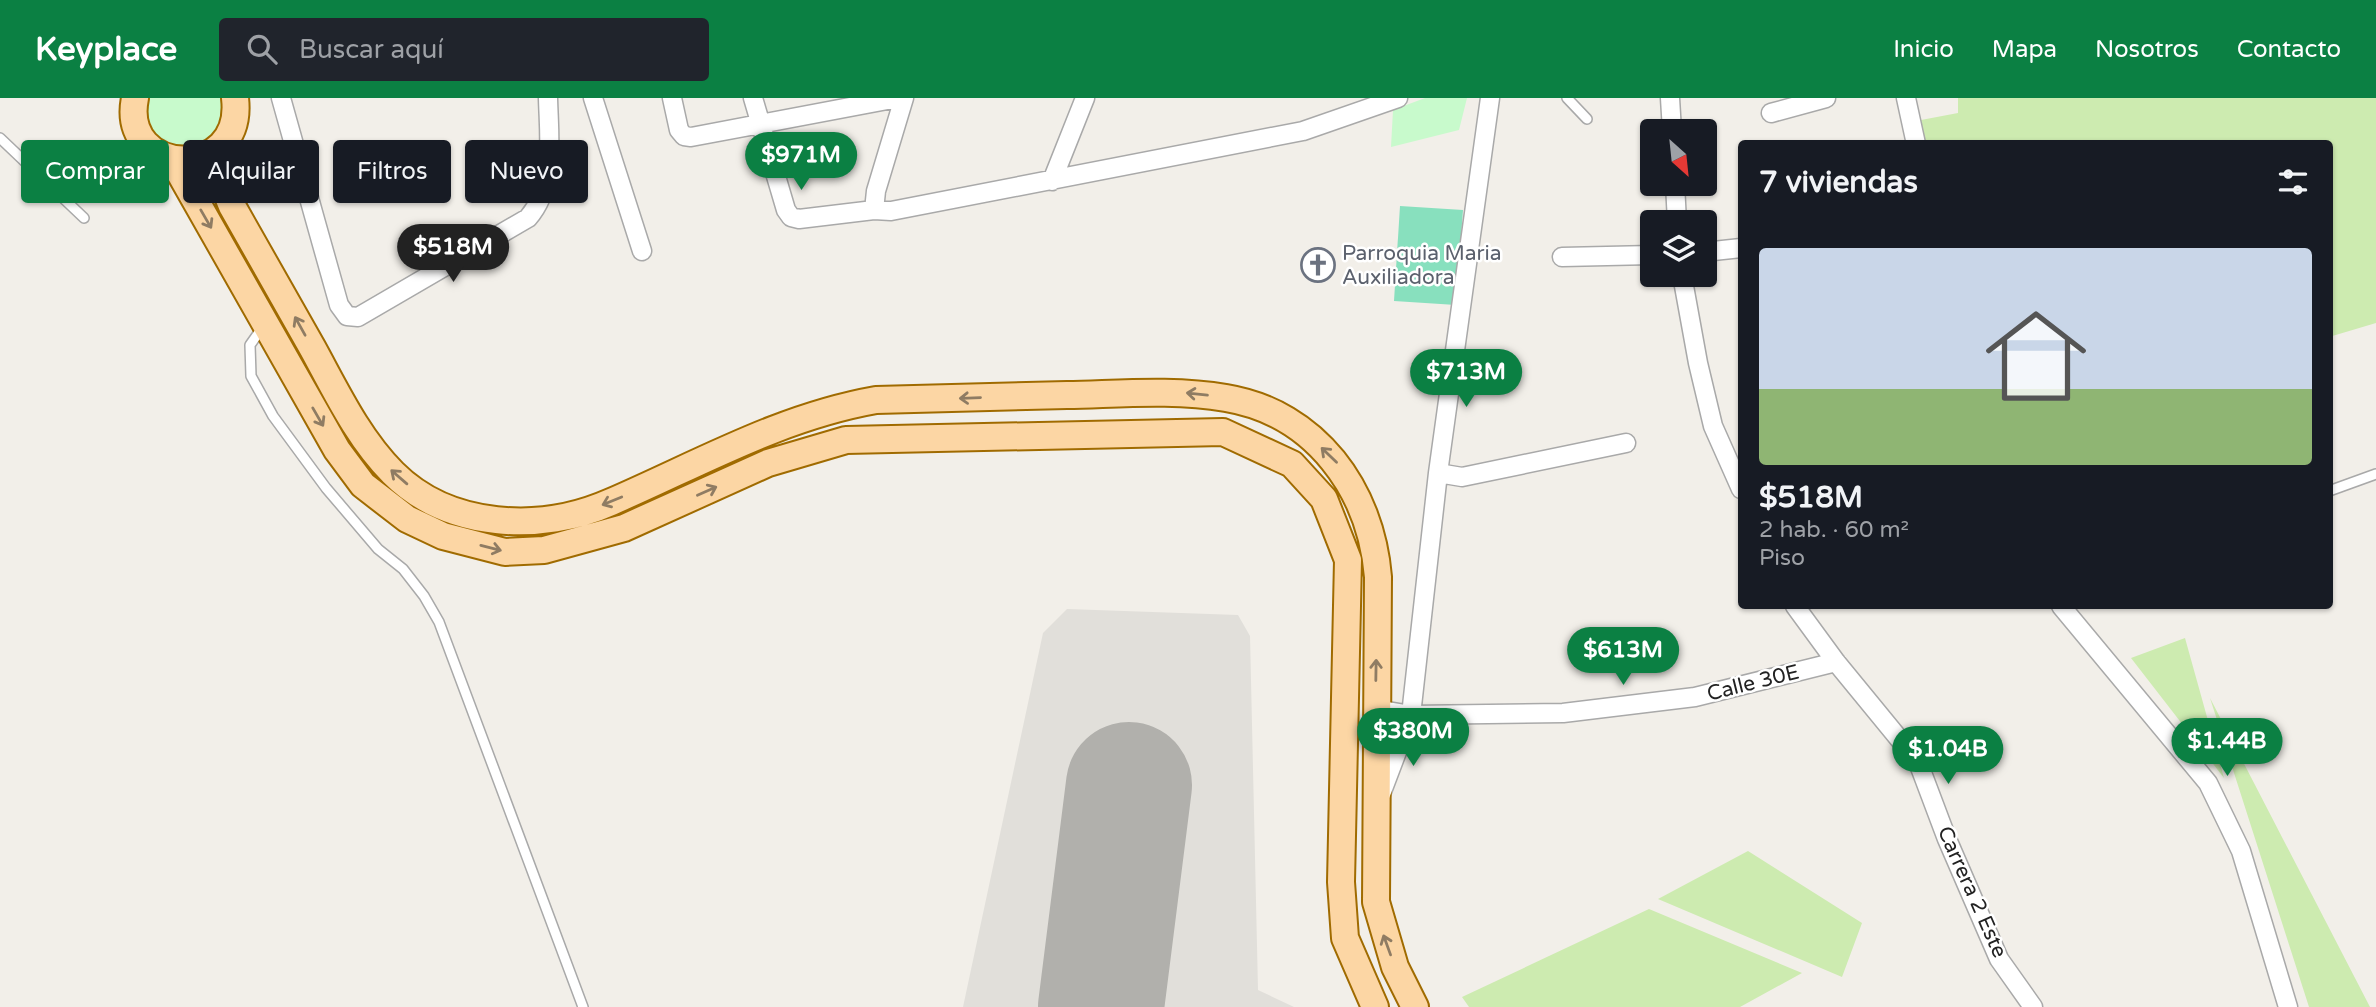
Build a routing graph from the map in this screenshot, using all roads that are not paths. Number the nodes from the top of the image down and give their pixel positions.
1 (235, 98) edge
2 (281, 98) edge
3 (550, 98) edge
4 (593, 98) edge
5 (672, 98) edge
6 (753, 98) edge
7 (901, 98) edge
8 (1085, 98) edge
9 (1398, 98) edge
10 (1490, 98) edge
11 (1567, 98) edge
12 (1670, 98) edge
13 (1826, 98) edge
14 (1906, 98) edge
15 (132, 102) edge
16 (1771, 113) dead end
17 (1587, 119) dead end
18 (1671, 119) edge
19 (762, 124) junction
20 (0, 138) edge
21 (225, 140) edge
22 (1915, 140) edge
23 (172, 159) junction
24 (183, 159) edge
25 (1052, 181) junction
26 (231, 203) edge
27 (874, 210) junction
28 (84, 218) dead end
29 (1738, 248) edge
30 (642, 251) dead end
31 (1717, 251) edge
32 (1640, 255) edge
33 (1562, 257) dead end
34 (1684, 287) edge
35 (266, 323) junction
36 (1626, 443) dead end
37 (1438, 473) junction
38 (2376, 474) edge
39 (1738, 482) edge
40 (2333, 490) edge
41 (1797, 609) edge
42 (2063, 609) edge
43 (1836, 662) junction
44 (1376, 709) junction
45 (1411, 715) junction
46 (1376, 806) junction
47 (583, 1007) edge
48 (1375, 1007) edge
49 (1415, 1007) edge
50 (2033, 1007) edge
51 (2288, 1007) edge

1 - 21 main road
2 - 3 street
4 - 30 street
5 - 19 street
6 - 19 street
7 - 19 street
7 - 27 street
8 - 25 street
9 - 25 street
10 - 37 street
11 - 17 lane
12 - 18 street
13 - 16 street
14 - 22 street
15 - 23 main road
19 - 27 street
20 - 28 lane
23 - 24 main road
23 -> 35 main road
25 - 27 street
44 -> 26 main road
29 - 31 street
32 - 33 street
34 - 39 street
35 - 47 lane
35 -> 48 main road
36 - 37 street
37 - 45 street
38 - 40 lane
41 - 43 street, Carrera 2 Este
42 - 51 street
43 - 45 street, Calle 30E
43 - 50 street, Carrera 2 Este
44 - 45 street, Calle 30E
44 - 46 main road
45 - 46 street
49 -> 46 main road

